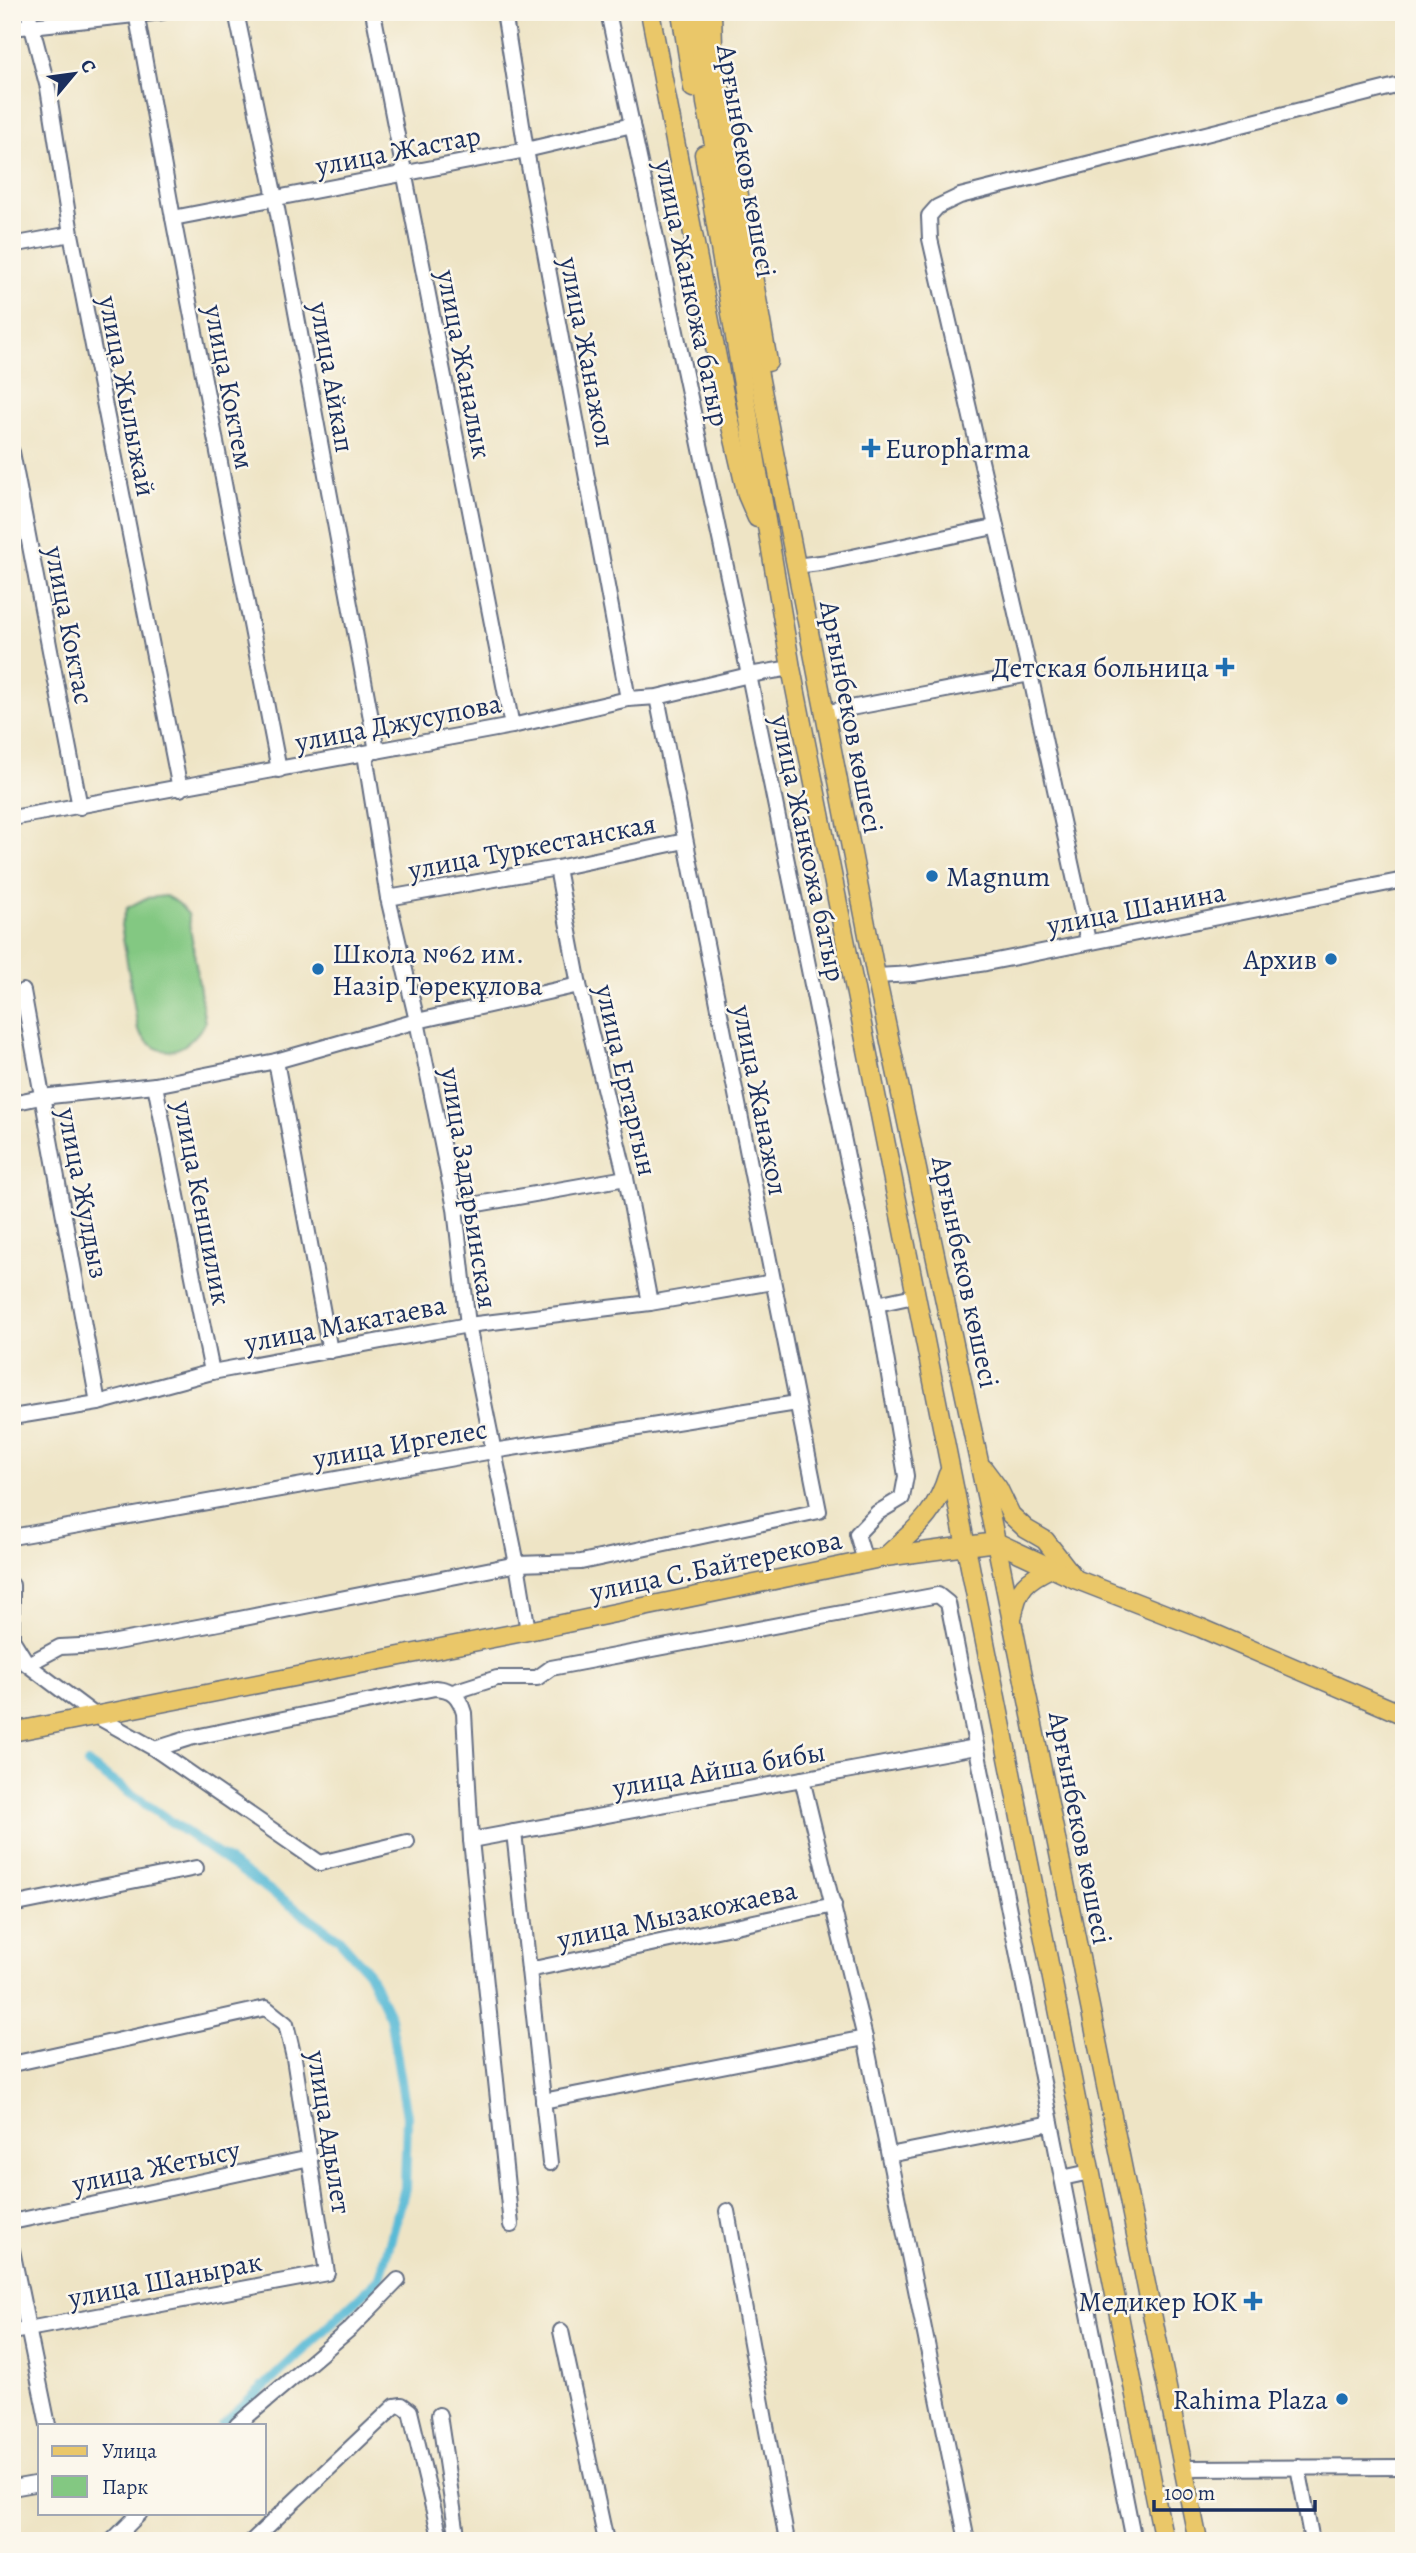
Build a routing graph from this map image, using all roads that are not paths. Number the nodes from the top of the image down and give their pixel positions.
1 (163, 12) edge
2 (236, 12) edge
3 (373, 12) edge
4 (504, 12) edge
5 (608, 12) edge
6 (650, 12) edge
7 (681, 12) edge
8 (697, 12) edge
9 (712, 12) edge
10 (136, 14) edge
11 (29, 20) edge
12 (12, 28) edge
13 (1404, 84) edge
14 (632, 125) junction
15 (526, 150) junction
16 (403, 174) junction
17 (275, 198) junction
18 (173, 218) junction
19 (71, 234) junction
20 (12, 245) edge
21 (12, 452) edge
22 (995, 527) junction
23 (789, 535) junction
24 (769, 544) junction
25 (795, 566) junction
26 (791, 668) junction
27 (1030, 674) junction
28 (749, 675) junction
29 (657, 698) junction
30 (628, 699) junction
31 (824, 713) junction
32 (512, 726) junction
33 (371, 753) junction
34 (279, 770) junction
35 (180, 789) junction
36 (80, 807) junction
37 (12, 818) edge
38 (685, 841) junction
39 (557, 868) junction
40 (1404, 880) edge
41 (388, 898) junction
42 (1088, 941) junction
43 (876, 976) junction
44 (579, 985) junction
45 (23, 991) dead end
46 (417, 1021) junction
47 (276, 1061) junction
48 (155, 1085) junction
49 (41, 1097) junction
50 (12, 1103) edge
51 (626, 1178) junction
52 (455, 1208) junction
53 (773, 1282) junction
54 (914, 1296) junction
55 (650, 1303) junction
56 (877, 1304) junction
57 (468, 1325) junction
58 (330, 1351) junction
59 (212, 1373) junction
60 (98, 1403) junction
61 (797, 1403) junction
62 (12, 1417) edge
63 (493, 1451) junction
64 (979, 1464) junction
65 (949, 1471) junction
66 (12, 1537) edge
67 (996, 1542) junction
68 (964, 1546) junction
69 (885, 1557) junction
70 (865, 1561) junction
71 (517, 1564) junction
72 (1051, 1568) junction
73 (1075, 1579) junction
74 (12, 1585) edge
75 (1012, 1622) junction
76 (528, 1631) junction
77 (12, 1653) edge
78 (28, 1664) junction
79 (453, 1692) junction
80 (1404, 1715) edge
81 (96, 1716) junction
82 (12, 1732) edge
83 (976, 1747) junction
84 (155, 1749) junction
85 (802, 1779) junction
86 (514, 1832) junction
87 (471, 1840) junction
88 (407, 1842) dead end
89 (196, 1868) dead end
90 (12, 1905) edge
91 (834, 1905) junction
92 (529, 1970) junction
93 (865, 2038) junction
94 (12, 2064) edge
95 (543, 2101) junction
96 (1051, 2123) junction
97 (889, 2155) junction
98 (310, 2158) junction
99 (550, 2163) dead end
100 (1090, 2172) junction
101 (1062, 2178) junction
102 (727, 2211) dead end
103 (12, 2222) edge
104 (511, 2225) dead end
105 (12, 2250) edge
106 (327, 2273) joint
107 (398, 2280) dead end
108 (28, 2329) junction
109 (561, 2331) dead end
110 (12, 2332) edge
111 (439, 2415) dead end
112 (48, 2424) edge
113 (238, 2424) edge
114 (1298, 2467) junction
115 (1404, 2467) edge
116 (1184, 2468) junction
117 (38, 2483) edge
118 (12, 2488) edge
119 (139, 2514) edge
120 (113, 2541) edge
121 (252, 2541) edge
122 (442, 2541) edge
123 (458, 2541) edge
124 (606, 2541) edge
125 (787, 2541) edge
126 (967, 2541) edge
127 (1134, 2541) edge
128 (1164, 2541) edge
129 (1199, 2541) edge
130 (1312, 2541) edge

1 - 10 street
2 - 17 street, улица Айкап
3 - 16 street, улица Жаналык
4 - 15 street, улица Жанажол
5 - 14 street, улица Жанкожа батыр
6 - 24 main road
7 - 24 main road, Арғынбеков көшесі
8 - 23 main road, Арғынбеков көшесі
9 - 23 main road
10 - 11 street
10 - 18 street, улица Коктем
11 - 12 street
11 - 19 street, улица Жылыжай
13 - 22 street
14 - 15 street, улица Жастар
14 - 28 street, улица Жанкожа батыр
15 - 16 street, улица Жастар
15 - 30 street, улица Жанажол
16 - 17 street, улица Жастар
16 - 32 street, улица Жаналык
17 - 18 street, улица Жастар
17 - 33 street, улица Айкап
18 - 34 street, улица Коктем
19 - 20 street
19 - 35 street, улица Жылыжай
21 - 36 street, улица Коктас
22 - 25 street
22 - 27 street
23 - 25 main road, Арғынбеков көшесі
24 - 26 main road, Арғынбеков көшесі
25 - 31 main road, Арғынбеков көшесі
26 - 28 street, улица Джусупова
26 - 54 main road, Арғынбеков көшесі
27 - 31 street
27 - 42 street
28 - 29 street, улица Джусупова
28 - 56 street, улица Жанкожа батыр
29 - 30 street, улица Джусупова
29 - 38 street, улица Жанажол
30 - 32 street, улица Джусупова
31 - 43 main road, Арғынбеков көшесі
32 - 33 street, улица Джусупова
33 - 34 street, улица Джусупова
33 - 41 street, улица Задарьинская
34 - 35 street, улица Джусупова
35 - 36 street, улица Джусупова
36 - 37 street, улица Джусупова
38 - 39 street, улица Туркестанская
38 - 53 street, улица Жанажол
39 - 41 street, улица Туркестанская
39 - 44 street, улица Ертаргын
40 - 42 street, улица Шанина
41 - 46 street, улица Задарьинская
42 - 43 street, улица Шанина
43 - 64 main road, Арғынбеков көшесі
44 - 46 street
44 - 51 street, улица Ертаргын
45 - 49 street, улица Жулдыз
46 - 47 street
46 - 52 street, улица Задарьинская
47 - 48 street
47 - 58 street
48 - 49 street
48 - 59 street, улица Кеншилик
49 - 50 street
49 - 60 street, улица Жулдыз
51 - 52 street
51 - 55 street, улица Ертаргын
52 - 57 street, улица Задарьинская
53 - 55 street, улица Макатаева
53 - 61 street, улица Жанажол
54 - 56 street
54 - 65 main road, Арғынбеков көшесі
55 - 57 street, улица Макатаева
56 - 70 street, улица Жанкожа батыр
57 - 58 street, улица Макатаева
57 - 63 street, улица Задарьинская
58 - 59 street, улица Макатаева
59 - 60 street, улица Макатаева
60 - 62 street, улица Макатаева
61 - 63 street, улица Иргелес
61 - 71 street, улица Жанажол
63 - 66 street, улица Иргелес
63 - 71 street, улица Задарьинская
64 - 67 main road, Арғынбеков көшесі
64 - 73 main road
65 - 68 main road, Арғынбеков көшесі
65 - 69 main road
67 - 68 main road, улица С.Байтерекова
67 - 72 main road
67 - 75 main road, Арғынбеков көшесі
68 - 69 main road, улица С.Байтерекова
68 - 100 main road, Арғынбеков көшесі
69 - 70 main road, улица С.Байтерекова
70 - 76 main road, улица С.Байтерекова
71 - 76 street, улица Задарьинская
71 - 78 street
72 - 73 main road
72 - 75 main road
73 - 80 main road
74 - 78 street
75 - 116 main road, Арғынбеков көшесі
76 - 81 main road, улица С.Байтерекова
77 - 78 street
78 - 81 street
79 - 83 street
79 - 84 street
79 - 87 street
81 - 82 main road, улица С.Байтерекова
81 - 84 street
83 - 85 street, улица Айша бибы
83 - 96 street
84 - 88 street
85 - 86 street, улица Айша бибы
85 - 91 street
86 - 87 street, улица Айша бибы
86 - 92 street
87 - 104 street
89 - 90 street
91 - 92 street, улица Мызакожаева
91 - 93 street
92 - 95 street
93 - 95 street
93 - 97 street
94 - 98 street, улица Адылет
95 - 99 street
96 - 97 street
96 - 101 street
97 - 126 street
98 - 103 street, улица Жетысу
98 - 106 street, улица Адылет
100 - 101 street
100 - 128 main road, Арғынбеков көшесі
101 - 127 street
102 - 125 street
105 - 108 street
106 - 108 street, улица Шанырак
107 - 113 street
108 - 110 street, улица Шанырак
108 - 112 street
109 - 124 street
111 - 123 street
114 - 115 street
114 - 116 street
114 - 130 street
116 - 129 main road, Арғынбеков көшесі
117 - 118 street
119 - 120 street
121 - 122 street

